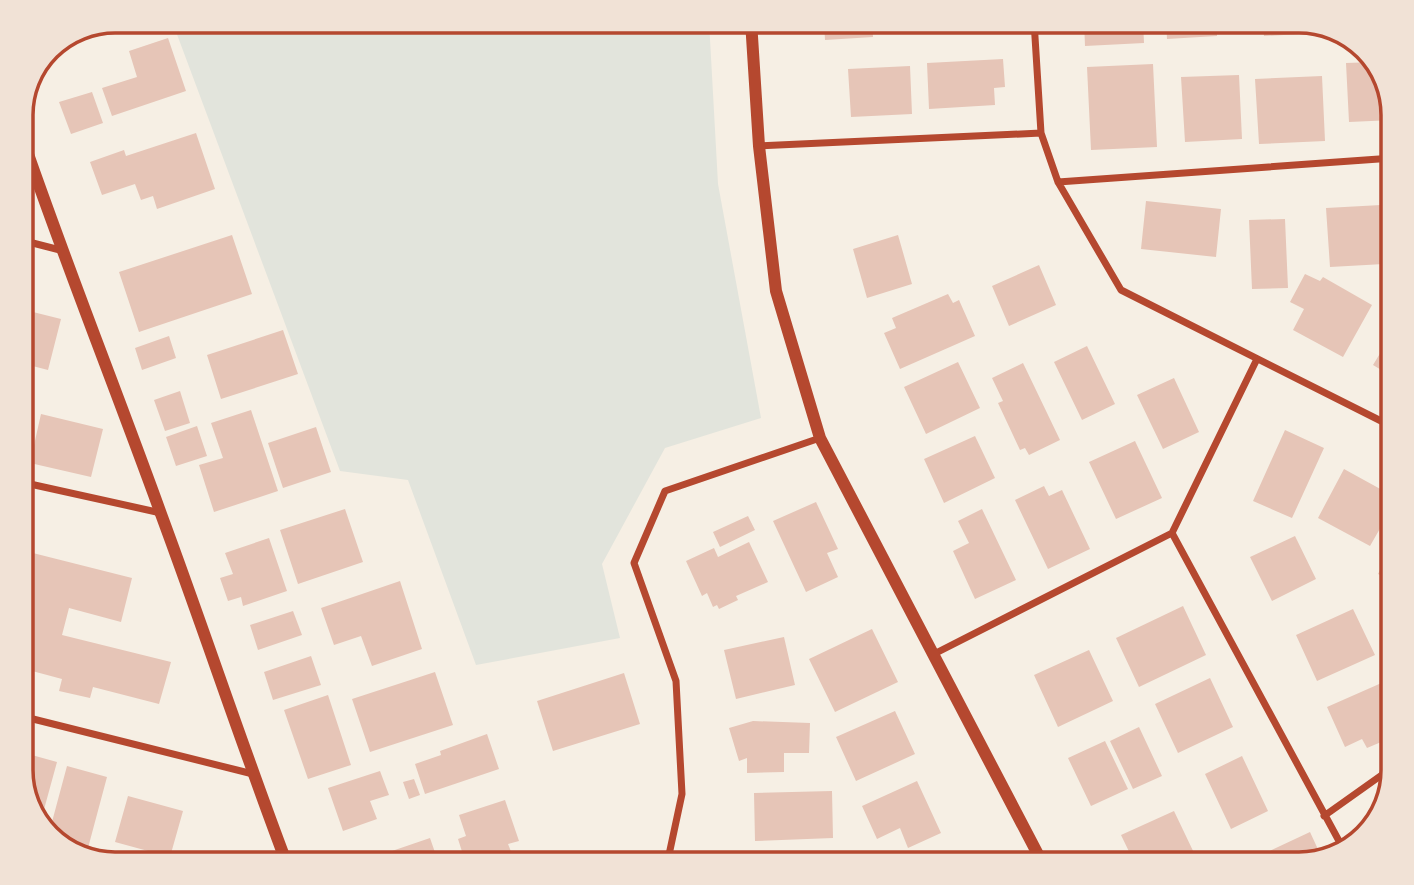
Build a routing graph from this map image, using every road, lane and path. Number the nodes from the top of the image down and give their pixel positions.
1 (752, 33) edge
2 (1035, 33) edge
3 (1041, 133) junction
4 (759, 146) junction
5 (1381, 159) edge
6 (33, 169) edge
7 (1058, 182) junction
8 (33, 243) edge
9 (61, 250) junction
10 (1257, 359) junction
11 (1381, 421) edge
12 (820, 438) junction
13 (33, 485) edge
14 (161, 513) junction
15 (1172, 533) junction
16 (932, 655) junction
17 (33, 719) edge
18 (253, 774) junction
19 (1380, 776) edge
20 (1324, 816) junction
21 (1339, 841) edge
22 (283, 852) edge
23 (670, 852) edge
24 (1037, 852) edge

1 - 4 street
2 - 3 street
3 - 4 street
3 - 7 street
4 - 12 street
5 - 7 street
6 - 9 street
7 - 10 street
8 - 9 street
9 - 14 street
10 - 11 street
10 - 15 street
12 - 16 street
12 - 23 street
13 - 14 street
14 - 18 street
15 - 16 street
15 - 20 street
16 - 24 street
17 - 18 street
18 - 22 street
19 - 20 street
20 - 21 street

